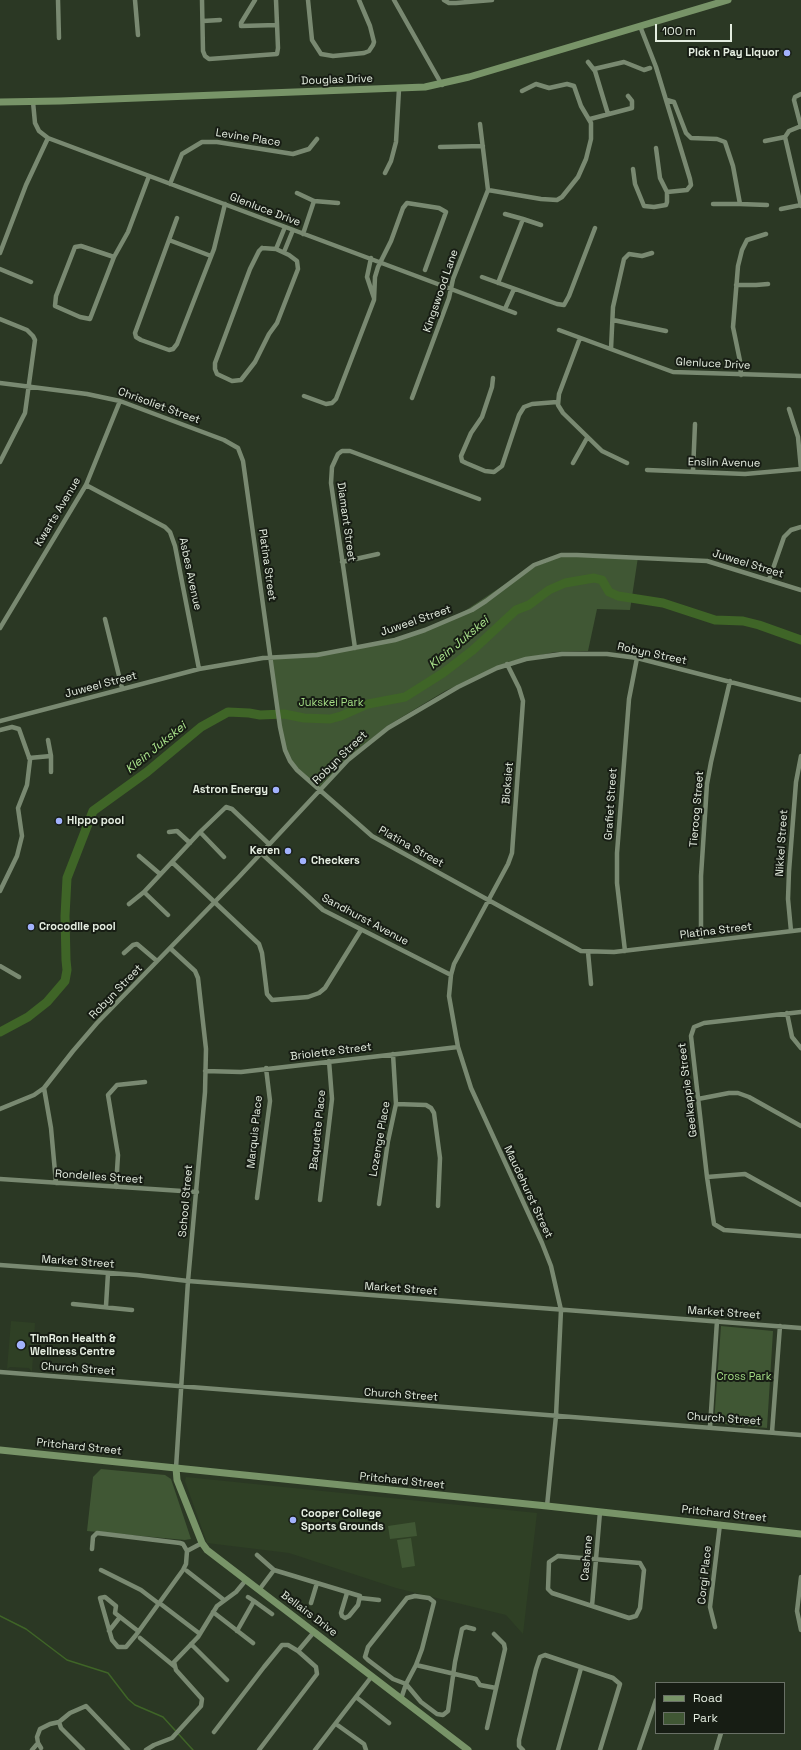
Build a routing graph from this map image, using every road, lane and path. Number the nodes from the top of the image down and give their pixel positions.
1 (58, 0) edge
2 (135, 0) edge
3 (202, 0) edge
4 (255, 0) edge
5 (276, 0) edge
6 (308, 0) edge
7 (359, 0) edge
8 (394, 0) edge
9 (444, 0) edge
10 (492, 0) edge
11 (712, 0) edge
12 (728, 0) edge
13 (665, 18) junction
14 (220, 20) dead end
15 (203, 21) junction
16 (277, 25) junction
17 (640, 26) junction
18 (138, 35) dead end
19 (59, 38) dead end
20 (588, 62) dead end
21 (650, 68) dead end
22 (594, 69) junction
23 (442, 85) junction
24 (399, 89) junction
25 (522, 91) dead end
26 (801, 94) edge
27 (628, 96) dead end
28 (667, 100) junction
29 (0, 102) edge
30 (34, 102) junction
31 (608, 114) junction
32 (590, 120) junction
33 (480, 124) dead end
34 (801, 126) edge
35 (785, 137) junction
36 (48, 138) junction
37 (317, 139) dead end
38 (765, 141) dead end
39 (483, 146) junction
40 (440, 147) dead end
41 (656, 148) dead end
42 (633, 169) dead end
43 (385, 173) dead end
44 (149, 176) junction
45 (170, 184) junction
46 (488, 190) junction
47 (799, 191) edge
48 (667, 192) junction
49 (297, 193) dead end
50 (314, 201) junction
51 (338, 203) dead end
52 (225, 204) junction
53 (713, 204) dead end
54 (740, 204) junction
55 (767, 205) dead end
56 (801, 206) edge
57 (781, 209) dead end
58 (505, 214) dead end
59 (177, 218) dead end
60 (523, 219) junction
61 (541, 225) dead end
62 (286, 227) junction
63 (595, 228) dead end
64 (293, 230) junction
65 (303, 234) junction
66 (766, 234) dead end
67 (169, 240) junction
68 (276, 249) junction
69 (284, 252) junction
70 (0, 253) edge
71 (652, 253) dead end
72 (211, 256) junction
73 (114, 257) junction
74 (371, 258) junction
75 (381, 262) junction
76 (0, 269) edge
77 (425, 270) dead end
78 (482, 277) dead end
79 (31, 282) dead end
80 (498, 283) junction
81 (768, 284) dead end
82 (736, 285) junction
83 (450, 288) junction
84 (514, 289) junction
85 (374, 300) junction
86 (505, 309) junction
87 (515, 313) dead end
88 (0, 319) edge
89 (613, 320) junction
90 (560, 330) dead end
91 (666, 331) dead end
92 (580, 338) junction
93 (611, 350) junction
94 (741, 375) junction
95 (801, 376) edge
96 (494, 378) dead end
97 (0, 383) edge
98 (29, 386) junction
99 (304, 396) dead end
100 (412, 398) dead end
101 (120, 401) junction
102 (558, 402) junction
103 (789, 410) dead end
104 (695, 424) dead end
105 (588, 438) junction
106 (238, 448) joint
107 (0, 462) edge
108 (573, 463) dead end
109 (627, 463) dead end
110 (801, 469) edge
111 (647, 470) dead end
112 (693, 471) junction
113 (86, 485) junction
114 (479, 499) dead end
115 (801, 527) edge
116 (378, 554) dead end
117 (342, 562) junction
118 (770, 580) junction
119 (801, 590) edge
120 (105, 619) dead end
121 (0, 628) edge
122 (355, 648) junction
123 (271, 657) junction
124 (637, 658) junction
125 (507, 664) junction
126 (199, 669) junction
127 (730, 681) junction
128 (122, 688) junction
129 (801, 700) edge
130 (0, 721) edge
131 (0, 730) edge
132 (48, 740) dead end
133 (51, 756) junction
134 (801, 756) edge
135 (30, 758) junction
136 (51, 772) dead end
137 (320, 790) junction
138 (169, 832) dead end
139 (200, 832) junction
140 (190, 843) junction
141 (269, 844) junction
142 (261, 853) junction
143 (139, 856) dead end
144 (224, 857) dead end
145 (172, 862) junction
146 (160, 874) junction
147 (0, 891) edge
148 (144, 892) junction
149 (488, 900) junction
150 (214, 902) junction
151 (129, 904) dead end
152 (168, 915) dead end
153 (361, 930) junction
154 (801, 930) edge
155 (791, 931) junction
156 (701, 942) junction
157 (170, 948) junction
158 (625, 951) junction
159 (588, 952) junction
160 (124, 953) dead end
161 (157, 961) junction
162 (0, 966) edge
163 (451, 975) junction
164 (20, 977) dead end
165 (591, 984) dead end
166 (801, 1012) edge
167 (788, 1014) junction
168 (458, 1047) junction
169 (801, 1048) edge
170 (393, 1054) junction
171 (329, 1061) junction
172 (266, 1068) junction
173 (205, 1071) junction
174 (146, 1082) dead end
175 (44, 1088) junction
176 (698, 1099) junction
177 (396, 1104) junction
178 (0, 1109) edge
179 (801, 1126) edge
180 (707, 1177) junction
181 (0, 1179) edge
182 (56, 1183) junction
183 (116, 1187) junction
184 (197, 1192) junction
185 (257, 1198) dead end
186 (320, 1200) dead end
187 (379, 1204) dead end
188 (801, 1205) edge
189 (438, 1206) dead end
190 (801, 1236) edge
191 (0, 1265) edge
192 (108, 1273) junction
193 (188, 1281) junction
194 (73, 1304) dead end
195 (106, 1306) junction
196 (132, 1310) dead end
197 (561, 1310) junction
198 (717, 1322) junction
199 (780, 1326) junction
200 (801, 1328) edge
201 (0, 1372) edge
202 (182, 1386) junction
203 (556, 1416) junction
204 (710, 1427) junction
205 (772, 1432) junction
206 (801, 1435) edge
207 (0, 1450) edge
208 (176, 1468) junction
209 (547, 1506) junction
210 (600, 1512) junction
211 (720, 1524) junction
212 (801, 1534) edge
213 (202, 1543) junction
214 (92, 1549) dead end
215 (187, 1551) junction
216 (257, 1555) dead end
217 (596, 1559) junction
218 (101, 1570) dead end
219 (274, 1570) junction
220 (187, 1571) dead end
221 (801, 1577) edge
222 (246, 1580) junction
223 (317, 1583) junction
224 (259, 1590) junction
225 (347, 1592) junction
226 (248, 1597) dead end
227 (361, 1598) junction
228 (224, 1600) junction
229 (379, 1600) dead end
230 (254, 1601) junction
231 (310, 1602) dead end
232 (160, 1604) junction
233 (592, 1606) junction
234 (213, 1612) junction
235 (272, 1614) dead end
236 (120, 1617) junction
237 (715, 1627) dead end
238 (474, 1629) dead end
239 (138, 1630) junction
240 (237, 1630) junction
241 (801, 1630) edge
242 (109, 1631) junction
243 (314, 1632) junction
244 (200, 1634) junction
245 (494, 1634) dead end
246 (140, 1638) dead end
247 (253, 1643) dead end
248 (191, 1644) junction
249 (298, 1651) junction
250 (416, 1665) junction
251 (174, 1666) junction
252 (581, 1668) junction
253 (453, 1674) junction
254 (372, 1676) junction
255 (227, 1680) dead end
256 (406, 1684) junction
257 (496, 1688) junction
258 (356, 1697) junction
259 (402, 1698) junction
260 (655, 1703) edge
261 (59, 1722) junction
262 (389, 1723) dead end
263 (336, 1724) junction
264 (487, 1728) dead end
265 (214, 1732) dead end
266 (721, 1734) edge
267 (38, 1743) junction
268 (41, 1748) dead end
269 (32, 1750) edge
270 (83, 1750) edge
271 (128, 1750) edge
272 (146, 1750) edge
273 (259, 1750) edge
274 (315, 1750) edge
275 (366, 1750) edge
276 (468, 1750) edge
277 (523, 1750) edge
278 (558, 1750) edge
279 (600, 1750) edge
280 (639, 1750) edge
281 (716, 1750) edge

1 - 19 street
2 - 18 street
3 - 15 street
4 - 16 street
5 - 16 street
6 - 7 street
8 - 23 street
9 - 10 street
11 - 13 street, Douglas Drive
12 - 13 street, Douglas Drive
13 - 17 street, Douglas Drive
14 - 15 street
15 - 16 street
17 - 23 street, Douglas Drive
17 - 28 street
20 - 22 street
21 - 22 street
22 - 31 street
23 - 24 street, Douglas Drive
24 - 30 street, Douglas Drive
24 - 43 street
25 - 32 street
26 - 34 street
27 - 31 street
28 - 48 street
28 - 54 street
29 - 30 street, Douglas Drive
30 - 36 street, Glenluce Drive
31 - 32 street
32 - 46 street
33 - 39 street
34 - 35 street
35 - 38 street
35 - 47 street
36 - 44 street, Glenluce Drive
36 - 70 street
37 - 45 street, Levine Place
39 - 40 street
39 - 46 street
41 - 48 street
42 - 48 street
44 - 45 street, Glenluce Drive
44 - 73 street
45 - 52 street, Glenluce Drive
46 - 83 street, Kingswood Lane
47 - 56 street
49 - 50 street
50 - 51 street
50 - 65 street
52 - 62 street, Glenluce Drive
52 - 72 street
53 - 54 street
54 - 55 street
56 - 57 street
58 - 60 street
59 - 67 street
60 - 61 street
60 - 80 street
62 - 64 street, Glenluce Drive
62 - 68 street
63 - 84 street
64 - 65 street, Glenluce Drive
64 - 69 street
65 - 74 street, Glenluce Drive
66 - 82 street
67 - 72 street
67 - 72 street
68 - 69 street
68 - 69 street
71 - 89 street
73 - 73 street
74 - 75 street, Glenluce Drive
74 - 85 street
75 - 77 street
75 - 83 street, Glenluce Drive
75 - 85 street
76 - 79 street
78 - 80 street
80 - 84 street
81 - 82 street
82 - 94 street
83 - 86 street, Glenluce Drive
83 - 100 street, Kingswood Lane
84 - 86 street
85 - 99 street
86 - 87 street, Glenluce Drive
88 - 98 street
89 - 91 street
89 - 93 street
90 - 92 street, Glenluce Drive
92 - 93 street, Glenluce Drive
92 - 102 street
93 - 94 street, Glenluce Drive
94 - 95 street, Glenluce Drive
96 - 102 street
97 - 98 street, Chrisoliet Street
98 - 101 street, Chrisoliet Street
98 - 107 street
101 - 106 street, Chrisoliet Street
101 - 113 street, Kwarts Avenue
102 - 105 street
103 - 110 street
104 - 112 street
105 - 108 street
105 - 109 street
106 - 123 street, Platina Street
110 - 112 street, Enslin Avenue
111 - 112 street, Enslin Avenue
113 - 121 street, Kwarts Avenue
113 - 126 street, Asbes Avenue
114 - 117 street, Diamant Street
115 - 118 street
116 - 117 street
117 - 122 street, Diamant Street
118 - 119 street, Juweel Street
118 - 122 street, Juweel Street
120 - 128 street
122 - 123 street, Juweel Street
123 - 126 street, Juweel Street
123 - 137 street, Platina Street
124 - 125 street, Robyn Street
124 - 127 street, Robyn Street
124 - 158 street, Grafiet Street
125 - 137 street, Robyn Street
125 - 149 street, Bioksiet
126 - 128 street, Juweel Street
127 - 129 street, Robyn Street
127 - 156 street, Tieroog Street
128 - 130 street, Juweel Street
131 - 135 street
132 - 133 street
133 - 135 street
133 - 136 street
134 - 155 street, Nikkel Street
135 - 147 street
137 - 141 street, Robyn Street
137 - 149 street, Platina Street
138 - 140 street
139 - 140 street
139 - 141 street
139 - 144 street
140 - 145 street
141 - 142 street, Robyn Street
142 - 150 street, Robyn Street
142 - 153 street, Sandhurst Avenue
143 - 146 street
145 - 146 street
145 - 150 street
146 - 148 street
148 - 151 street
148 - 152 street
149 - 159 street, Platina Street
149 - 163 street, Maudehurst Street
150 - 153 street
150 - 157 street, Robyn Street
153 - 163 street, Sandhurst Avenue
154 - 155 street, Platina Street
155 - 156 street, Platina Street
156 - 158 street, Platina Street
157 - 161 street, Robyn Street
157 - 173 street, School Street
158 - 159 street, Platina Street
159 - 165 street
160 - 161 street
161 - 175 street, Robyn Street
162 - 164 street
163 - 168 street, Maudehurst Street
166 - 167 street, Geelkappie Street
167 - 169 street
167 - 176 street, Geelkappie Street
168 - 170 street, Briolette Street
168 - 197 street, Maudehurst Street
170 - 171 street, Briolette Street
170 - 177 street, Lozenge Place
171 - 172 street, Briolette Street
171 - 186 street, Baquette Place
172 - 173 street, Briolette Street
172 - 185 street, Marquis Place
173 - 184 street, School Street
174 - 183 street
175 - 178 street
175 - 182 street
176 - 179 street
176 - 180 street, Geelkappie Street
177 - 187 street, Lozenge Place
177 - 189 street
180 - 188 street
180 - 190 street, Geelkappie Street
181 - 182 street, Rondelles Street
182 - 183 street, Rondelles Street
183 - 184 street, Rondelles Street
184 - 193 street, School Street
191 - 192 street, Market Street
192 - 193 street, Market Street
192 - 195 street
193 - 197 street, Market Street
193 - 202 street, School Street
194 - 195 street
195 - 196 street
197 - 198 street, Market Street
197 - 203 street, Maudehurst Street
198 - 199 street, Market Street
198 - 204 street
199 - 200 street, Market Street
199 - 205 street
201 - 202 street, Church Street
202 - 203 street, Church Street
202 - 208 street, School Street
203 - 204 street, Church Street
203 - 209 street, Maudehurst Street
204 - 205 street, Church Street
205 - 206 street, Church Street
207 - 208 street, Pritchard Street
208 - 209 street, Pritchard Street
208 - 213 street, Bellairs Drive
209 - 210 street, Pritchard Street
210 - 211 street, Pritchard Street
210 - 217 street, Cashane
211 - 212 street, Pritchard Street
211 - 237 street, Corgi Place
213 - 215 street
213 - 222 street, Bellairs Drive
214 - 215 street
215 - 232 street
216 - 219 street
217 - 233 street, Cashane
217 - 233 street
217 - 233 street
218 - 232 street
219 - 223 street
219 - 224 street
220 - 228 street
221 - 241 street
222 - 224 street, Bellairs Drive
222 - 228 street
223 - 225 street
223 - 231 street
224 - 243 street, Bellairs Drive
225 - 227 street
225 - 227 street
226 - 230 street
227 - 229 street
228 - 234 street
230 - 235 street
230 - 240 street
232 - 239 street
232 - 244 street
234 - 240 street
234 - 244 street
236 - 239 street
236 - 242 street
236 - 242 street
238 - 253 street
239 - 242 street
240 - 247 street
243 - 249 street
243 - 254 street, Bellairs Drive
244 - 248 street
245 - 257 street
246 - 251 street
248 - 251 street
248 - 255 street
249 - 265 street
249 - 273 street
250 - 253 street
250 - 256 street
250 - 256 street
251 - 272 street
252 - 277 street
252 - 278 street
252 - 279 street
253 - 256 street
253 - 257 street
254 - 258 street
254 - 259 street, Bellairs Drive
256 - 259 street
257 - 264 street
258 - 262 street
258 - 263 street
259 - 276 street, Bellairs Drive
260 - 280 street
261 - 267 street
261 - 270 street
261 - 271 street
263 - 274 street
263 - 275 street
266 - 281 street
267 - 268 street
267 - 269 street

